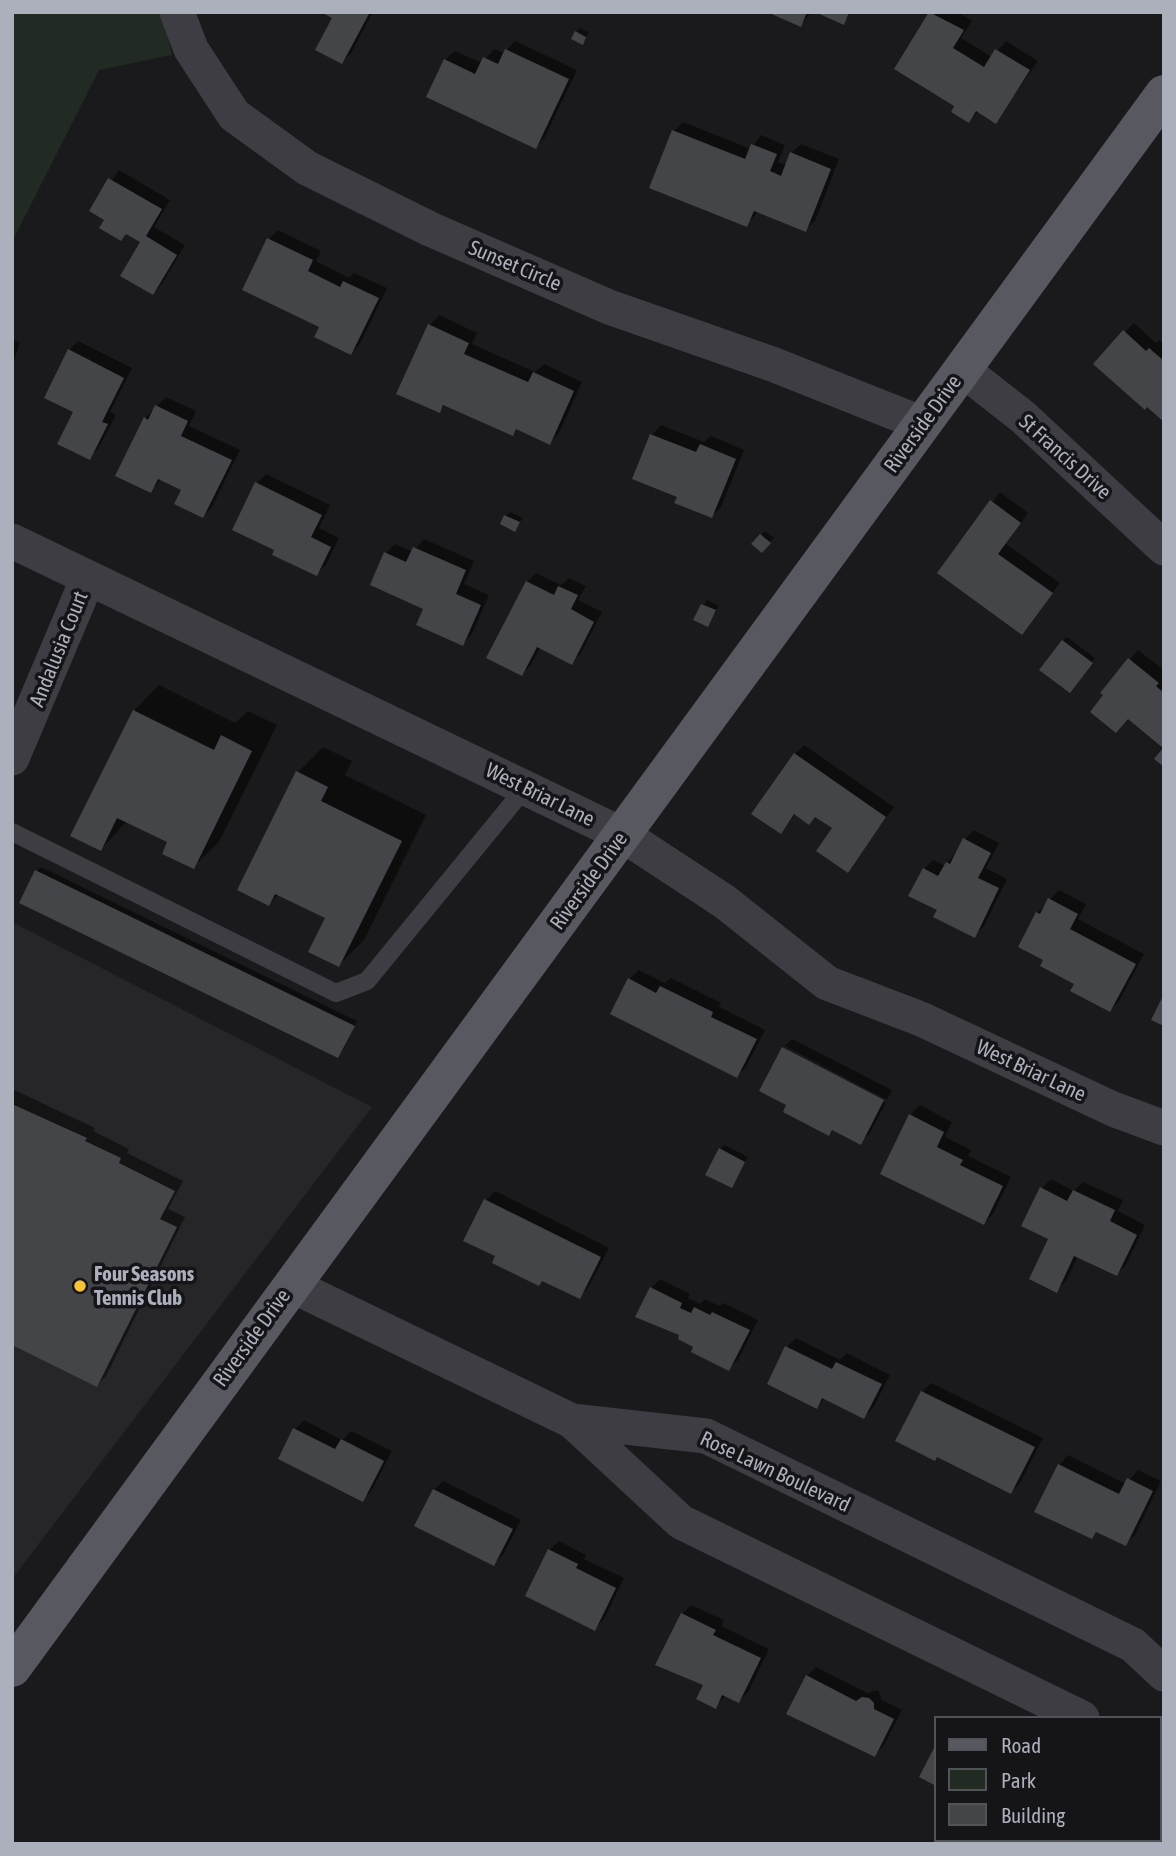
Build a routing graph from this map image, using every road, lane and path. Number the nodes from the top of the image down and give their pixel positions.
1 (177, 12) edge
2 (1164, 93) edge
3 (962, 370) junction
4 (923, 424) junction
5 (12, 541) edge
6 (1164, 548) edge
7 (88, 578) junction
8 (12, 758) edge
9 (524, 788) junction
10 (12, 832) edge
11 (622, 835) junction
12 (1164, 1128) edge
13 (291, 1285) junction
14 (572, 1421) junction
15 (12, 1668) edge
16 (1164, 1674) edge
17 (1078, 1716) edge

1 - 4 street, Sunset Circle
2 - 3 main road, Riverside Drive
3 - 4 main road, Riverside Drive
3 - 6 street, St Francis Drive
4 - 11 main road, Riverside Drive
5 - 7 street, West Briar Lane
7 - 8 street, Andalusia Court
7 - 9 street, West Briar Lane
9 - 10 lane
9 - 11 street, West Briar Lane
11 - 12 street, West Briar Lane
11 - 13 main road, Riverside Drive
13 - 14 street, Rose Lawn Boulevard
13 - 15 main road, Riverside Drive
14 - 16 street, Rose Lawn Boulevard
14 - 17 street

